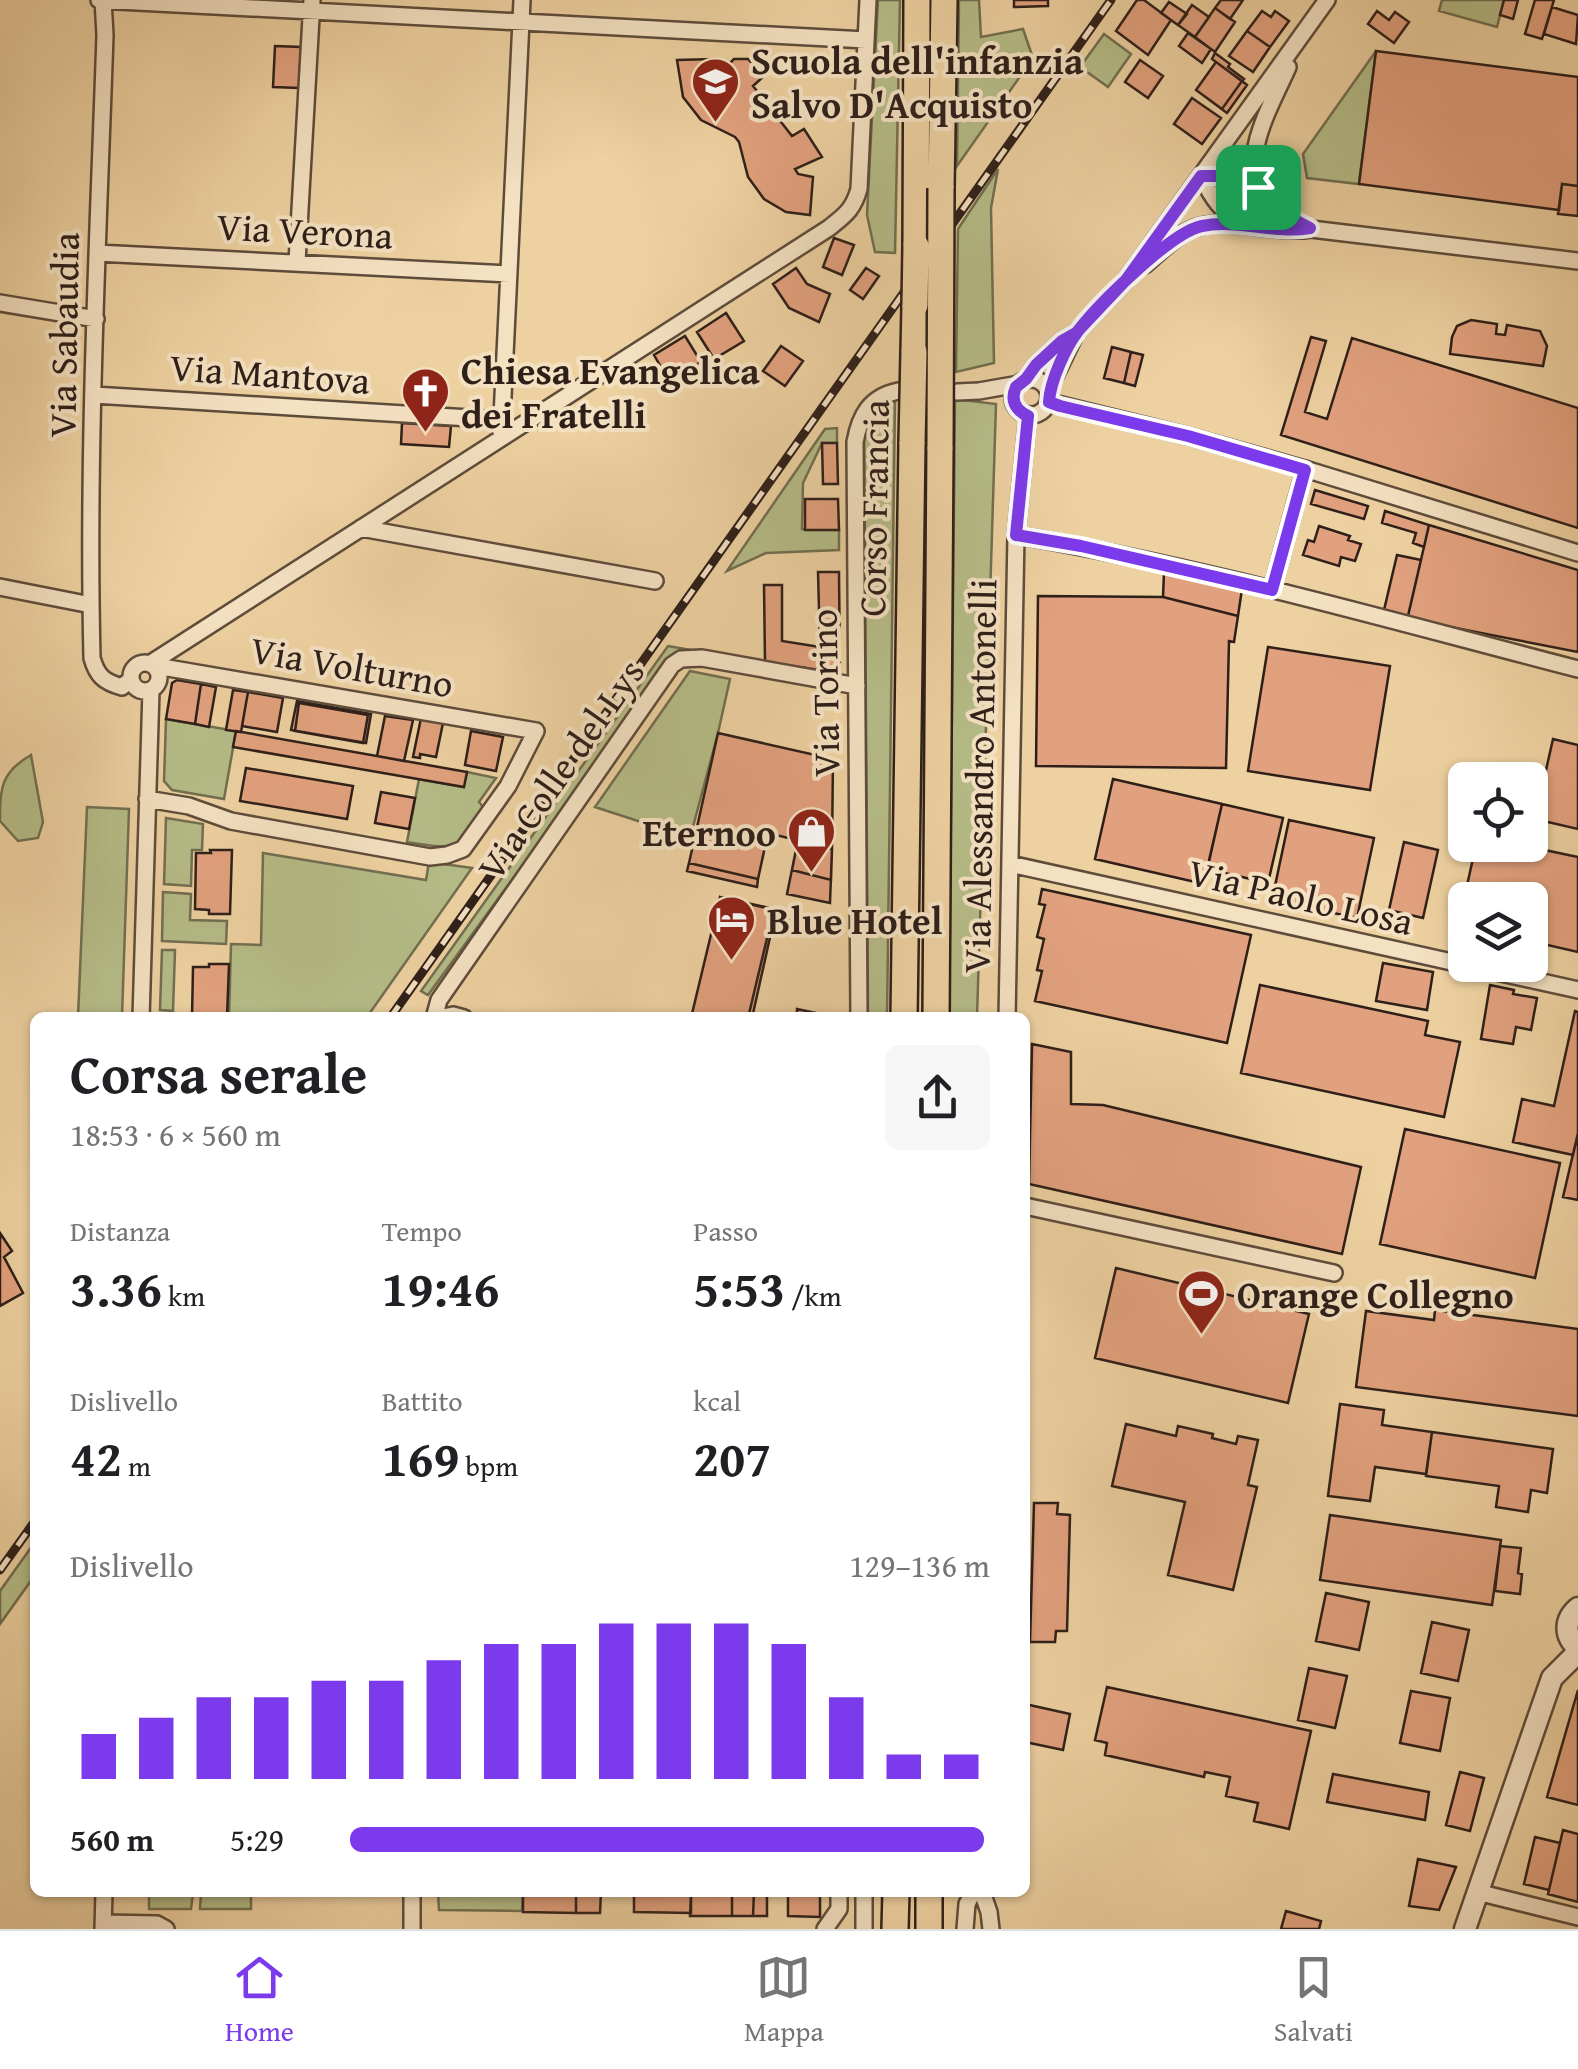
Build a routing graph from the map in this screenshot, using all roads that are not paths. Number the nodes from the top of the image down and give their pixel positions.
1 (102, 0) edge
2 (522, 0) edge
3 (868, 0) edge
4 (917, 0) edge
5 (944, 0) edge
6 (1327, 0) edge
7 (312, 6) edge
8 (521, 22) junction
9 (866, 40) junction
10 (1298, 41) junction
11 (1201, 176) junction
12 (1258, 187) junction
13 (1245, 226) junction
14 (1310, 228) junction
15 (97, 253) junction
16 (1578, 261) edge
17 (297, 262) junction
18 (509, 274) junction
19 (1126, 280) junction
20 (0, 302) edge
21 (96, 319) junction
22 (1076, 333) junction
23 (1022, 381) junction
24 (898, 391) dead end
25 (957, 392) dead end
26 (94, 395) junction
27 (1049, 396) junction
28 (1028, 416) junction
29 (502, 420) junction
30 (501, 438) junction
31 (1305, 470) junction
32 (361, 528) junction
33 (1016, 535) junction
34 (1578, 553) edge
35 (655, 581) dead end
36 (0, 587) edge
37 (1272, 590) junction
38 (91, 605) junction
39 (154, 666) junction
40 (1578, 669) edge
41 (131, 679) junction
42 (856, 686) junction
43 (150, 690) junction
44 (147, 798) junction
45 (1010, 864) junction
46 (1578, 990) edge
47 (141, 1012) edge
48 (436, 1012) edge
49 (859, 1012) edge
50 (904, 1012) edge
51 (936, 1012) edge
52 (1007, 1012) edge
53 (1030, 1207) edge
54 (1334, 1273) dead end
55 (1578, 1608) edge
56 (1578, 1650) edge
57 (1477, 1892) junction
58 (104, 1897) edge
59 (412, 1897) edge
60 (839, 1897) edge
61 (864, 1897) edge
62 (896, 1897) edge
63 (929, 1897) edge
64 (970, 1897) edge
65 (984, 1897) edge
66 (1578, 1917) edge
67 (103, 1926) edge
68 (166, 1929) edge
69 (412, 1929) edge
70 (825, 1929) edge
71 (864, 1929) edge
72 (895, 1929) edge
73 (928, 1929) edge
74 (965, 1929) edge
75 (991, 1929) edge
76 (1465, 1929) edge

1 - 7 street
1 - 15 street, Via Sabaudia
2 - 8 street
3 - 9 street
4 - 50 main road, Corso Francia, bridge
5 - 51 main road, Corso Francia, bridge
6 - 10 street
7 - 8 street
7 - 17 street
8 - 9 street
8 - 18 street
9 - 30 street
10 - 11 street
10 - 12 street
11 - 12 street
11 - 13 street
11 - 19 street
12 - 14 street
13 - 14 street
13 - 19 street
14 - 16 street
15 - 17 street, Via Verona
15 - 21 street, Via Sabaudia
17 - 18 street, Via Verona
18 - 29 street
19 - 22 street
20 - 21 street
21 - 26 street, Via Sabaudia
22 - 23 street
22 - 27 street
23 - 25 street
23 - 27 street
23 - 28 street
24 - 42 street, Via Torino
26 - 29 street, Via Mantova
26 - 38 street, Via Sabaudia
27 - 28 street
27 - 31 street
28 - 33 street, Via Alessandro Antonelli
29 - 30 street
30 - 32 street
31 - 34 street
31 - 37 street
32 - 35 street
32 - 39 street
33 - 37 street, Via Alessandro Antonelli
33 - 45 street, Via Alessandro Antonelli
36 - 38 street
37 - 40 street, Via Alessandro Antonelli
38 - 41 street, Via Sabaudia
39 - 41 street
39 - 43 street
39 - 44 street, Via Volturno
41 - 43 street
42 - 48 street, Via Colle del Lys
42 - 49 street, Via Torino
43 - 44 street
44 - 47 street
45 - 46 street, Via Paolo Losa
45 - 52 street, Via Alessandro Antonelli
53 - 54 street
55 - 56 street
56 - 57 street
57 - 66 street
57 - 76 street
58 - 67 street
59 - 69 street
60 - 70 street
61 - 71 street
62 - 72 main road
63 - 73 main road
64 - 74 street
65 - 75 street
67 - 68 street

